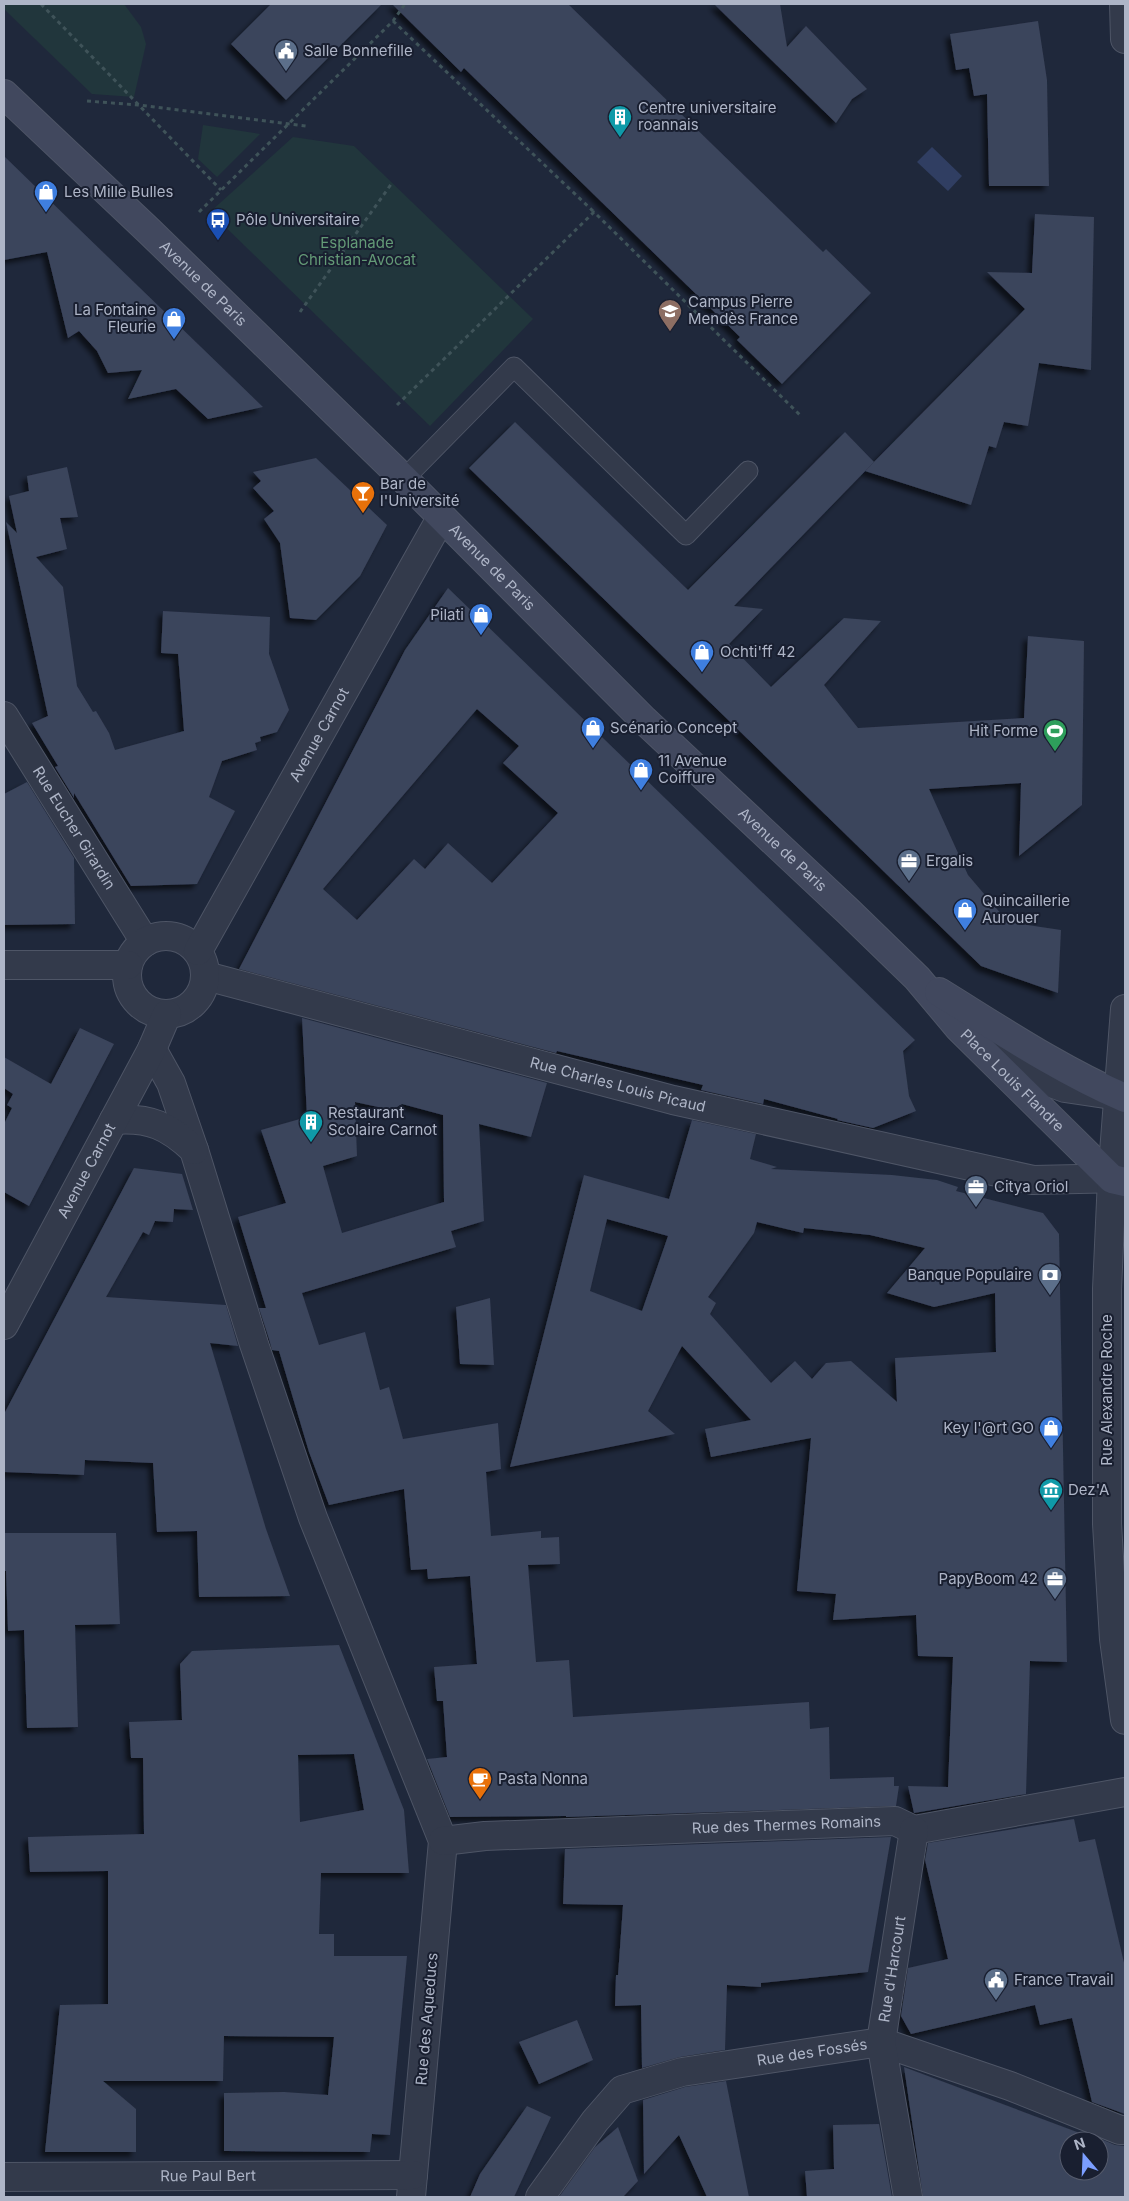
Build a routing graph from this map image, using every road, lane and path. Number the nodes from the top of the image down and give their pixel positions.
1 (41, 4) edge
2 (405, 4) edge
3 (1124, 4) edge
4 (393, 21) junction
5 (1125, 39) edge
6 (4, 94) edge
7 (87, 101) dead end
8 (138, 105) junction
9 (289, 124) junction
10 (306, 126) dead end
11 (392, 183) dead end
12 (221, 190) junction
13 (199, 212) dead end
14 (594, 212) junction
15 (300, 312) dead end
16 (397, 405) dead end
17 (802, 417) dead end
18 (748, 471) dead end
19 (404, 479) junction
20 (441, 518) junction
21 (4, 716) edge
22 (145, 942) junction
23 (202, 964) junction
24 (4, 965) edge
25 (128, 965) junction
26 (917, 978) junction
27 (1125, 1009) edge
28 (167, 1014) junction
29 (976, 1045) junction
30 (152, 1049) junction
31 (1123, 1093) edge
32 (114, 1120) junction
33 (194, 1150) junction
34 (1121, 1180) edge
35 (1116, 1264) edge
36 (4, 1325) edge
37 (1125, 1720) edge
38 (1125, 1792) edge
39 (914, 1830) junction
40 (443, 1841) junction
41 (881, 2042) junction
42 (1125, 2130) edge
43 (4, 2177) edge
44 (412, 2186) edge
45 (540, 2197) edge
46 (908, 2197) edge

1 - 8 path
2 - 4 path
3 - 5 street
4 - 9 path
4 - 14 path
6 - 19 main road, Avenue de Paris
7 - 8 path
8 - 9 path
8 - 12 path
9 - 10 path
9 - 12 path
11 - 15 path
12 - 13 path
14 - 16 path
14 - 17 path
18 - 19 lane
19 - 20 main road, Avenue de Paris
20 - 23 street, Avenue Carnot
20 - 26 main road, Avenue de Paris
21 - 22 street, Rue Eucher Girardin
22 - 23 street
22 - 25 street
23 - 28 street
23 - 34 street, Rue Charles Louis Picaud
24 - 25 street
25 - 28 street
26 - 29 main road, Place Louis Flandre
26 - 31 main road
27 - 31 street
28 - 30 street, Avenue Carnot
29 - 31 street
29 - 34 main road, Place Louis Flandre
30 - 32 street, Avenue Carnot
30 - 33 street
31 - 34 street
32 - 33 street
32 - 36 street, Avenue Carnot
33 - 40 street
34 - 35 street, Rue Alexandre Roche
35 - 37 street, Rue Alexandre Roche
38 - 39 street
39 - 40 street, Rue des Thermes Romains
39 - 41 street, Rue d'Harcourt
40 - 44 street, Rue des Aqueducs
41 - 42 street, Rue des Fossés
41 - 45 street, Rue des Fossés
41 - 46 street, Rue d'Harcourt
43 - 44 street, Rue Paul Bert

